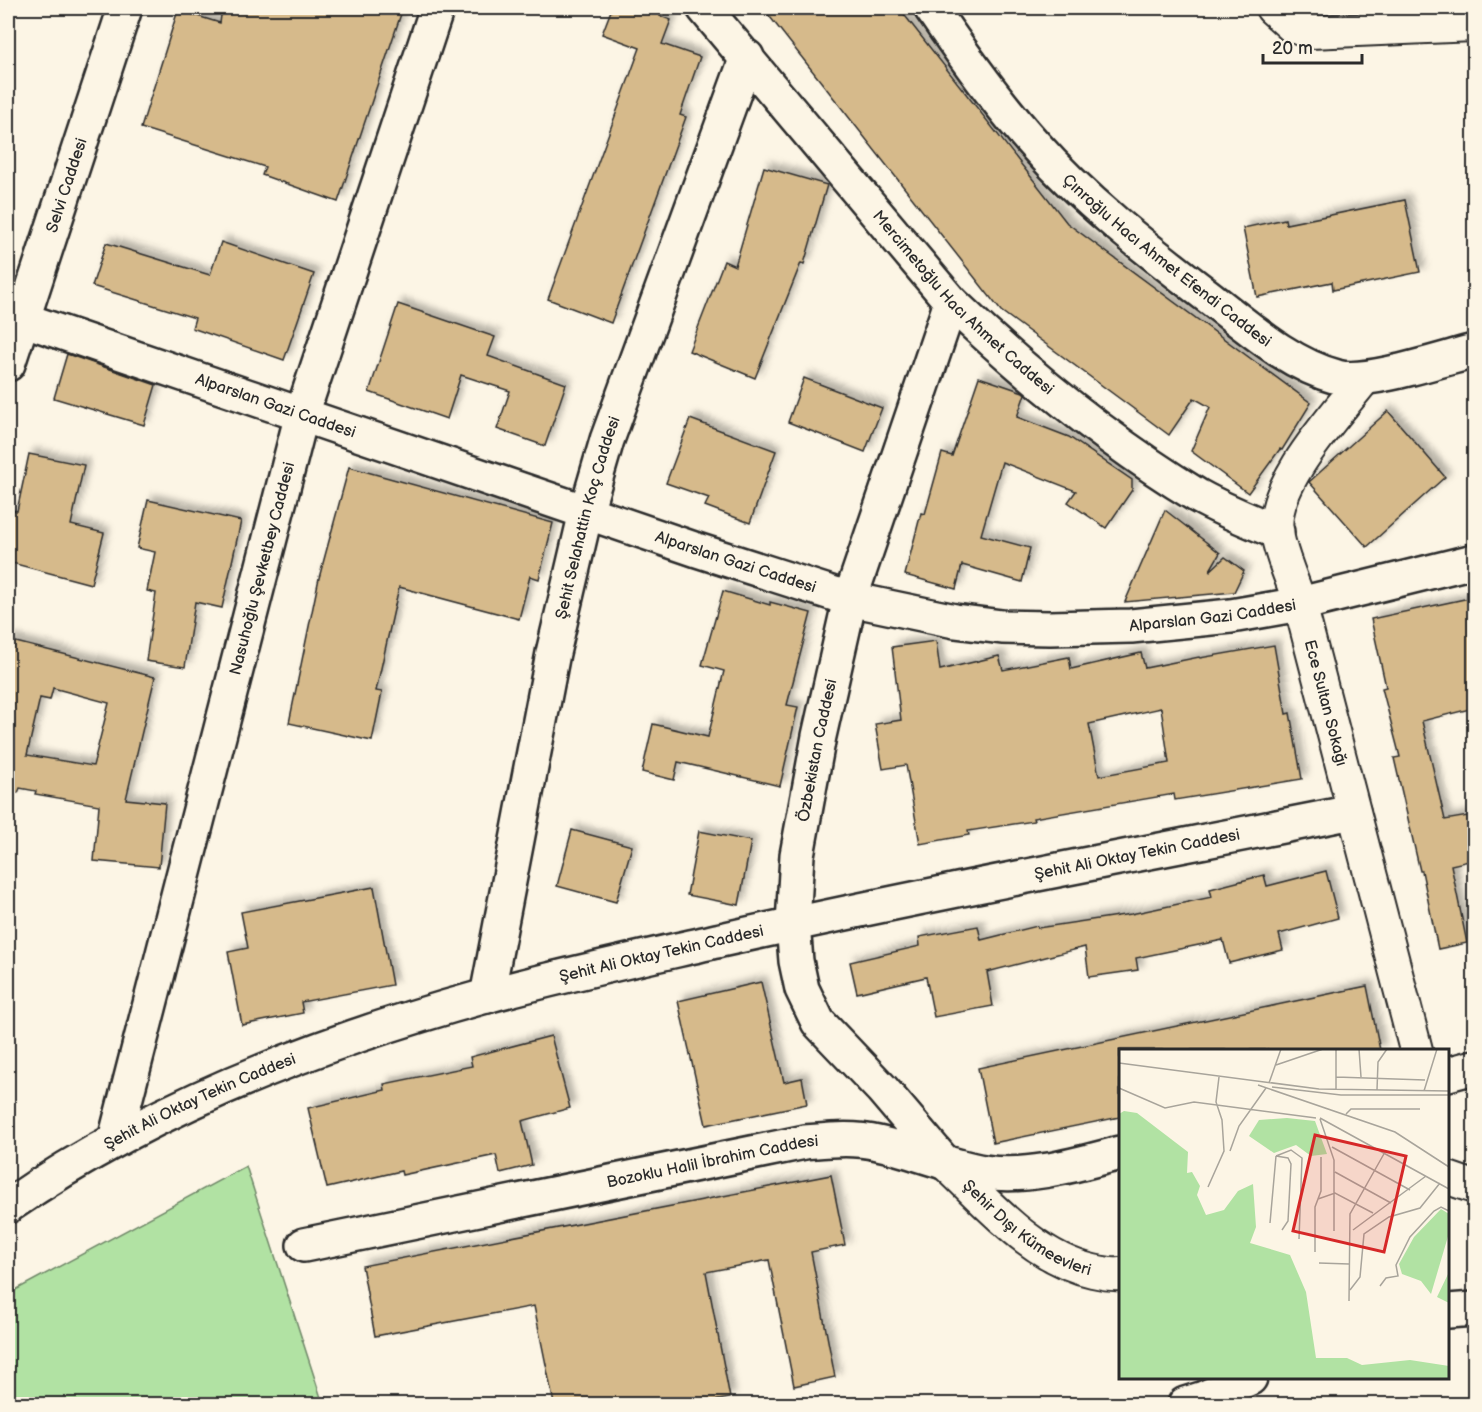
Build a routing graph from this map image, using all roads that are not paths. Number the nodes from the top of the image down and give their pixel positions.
1 (124, 8) edge
2 (437, 8) edge
3 (704, 8) edge
4 (931, 8) edge
5 (1272, 8) edge
6 (1474, 25) edge
7 (747, 57) junction
8 (951, 302) junction
9 (22, 319) junction
10 (1474, 351) edge
11 (8, 364) edge
12 (1364, 379) junction
13 (302, 414) junction
14 (586, 512) junction
15 (1277, 532) junction
16 (1474, 561) edge
17 (850, 599) junction
18 (1300, 604) junction
19 (1353, 812) junction
20 (793, 924) junction
21 (487, 996) junction
22 (1416, 1049) edge
23 (1474, 1067) edge
24 (1449, 1074) edge
25 (115, 1140) junction
26 (1119, 1154) edge
27 (945, 1163) junction
28 (1449, 1178) edge
29 (1474, 1187) edge
30 (8, 1206) edge
31 (304, 1245) dead end
32 (1119, 1274) edge
33 (1474, 1309) edge
34 (1449, 1311) edge
35 (1246, 1379) edge
36 (1185, 1404) edge

1 - 9 street, Selvi Caddesi
2 - 13 street, Nasuhoğlu Şevketbey Caddesi
3 - 7 street, Mercimetoğlu Hacı Ahmet Caddesi
4 - 12 street, Çınroğlu Hacı Ahmet Efendi Caddesi
5 - 6 street
7 - 8 street, Mercimetoğlu Hacı Ahmet Caddesi
7 - 14 street, Şehit Selahattin Koç Caddesi
8 - 15 street, Mercimetoğlu Hacı Ahmet Caddesi
8 - 17 street, Özbekistan Caddesi
9 - 11 street, Selvi Caddesi
9 - 13 street, Alparslan Gazi Caddesi
10 - 12 street, Çınroğlu Hacı Ahmet Efendi Caddesi
12 - 15 street, Ece Sultan Sokağı
13 - 14 street, Alparslan Gazi Caddesi
13 - 25 street, Nasuhoğlu Şevketbey Caddesi
14 - 17 street, Alparslan Gazi Caddesi
14 - 21 street, Şehit Selahattin Koç Caddesi
15 - 18 street, Ece Sultan Sokağı
16 - 18 street, Alparslan Gazi Caddesi
17 - 18 street, Alparslan Gazi Caddesi
17 - 20 street, Özbekistan Caddesi
18 - 19 street, Ece Sultan Sokağı
19 - 20 street, Şehit Ali Oktay Tekin Caddesi
19 - 22 street, Ece Sultan Sokağı
20 - 21 street, Şehit Ali Oktay Tekin Caddesi
20 - 27 street, Özbekistan Caddesi
21 - 25 street, Şehit Ali Oktay Tekin Caddesi
23 - 24 street
25 - 30 street, Şehit Ali Oktay Tekin Caddesi
26 - 27 street, Bozoklu Halil İbrahim Caddesi
27 - 31 street, Bozoklu Halil İbrahim Caddesi
27 - 32 street, Şehir Dışı Kümeevleri
28 - 29 street
33 - 34 street
35 - 36 street

